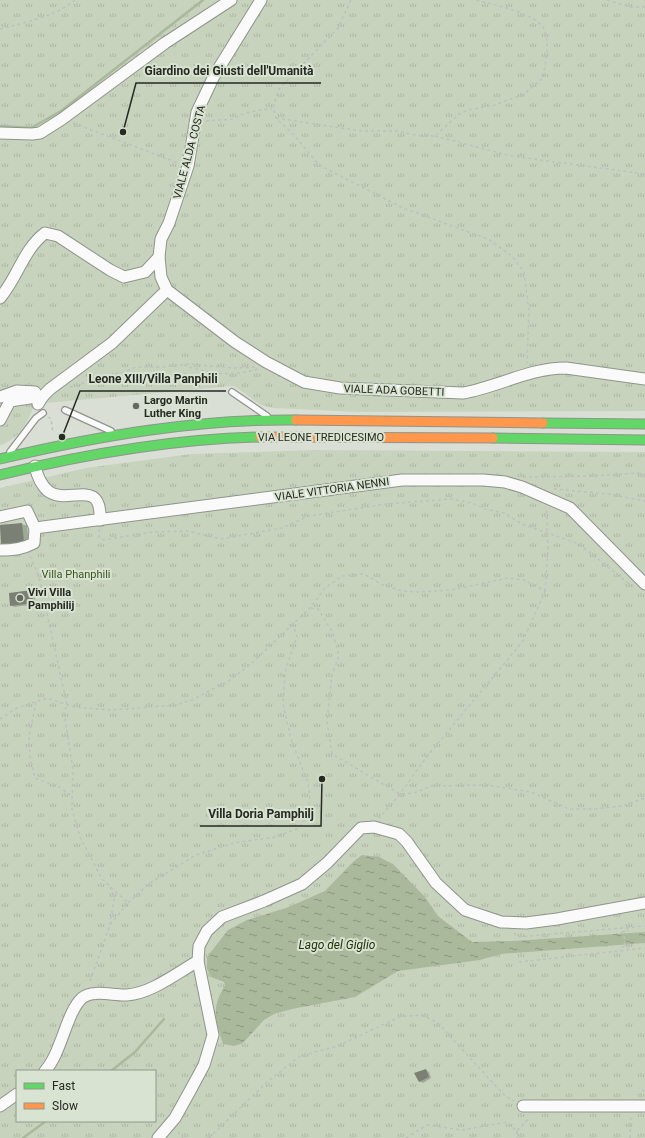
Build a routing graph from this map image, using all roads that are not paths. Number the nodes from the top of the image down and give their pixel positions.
1 (231, 0) edge
2 (261, 0) edge
3 (0, 134) edge
4 (159, 257) junction
5 (167, 290) junction
6 (0, 298) edge
7 (645, 379) edge
8 (232, 392) dead end
9 (0, 397) edge
10 (43, 400) junction
11 (65, 410) dead end
12 (0, 420) edge
13 (276, 420) junction
14 (645, 424) edge
15 (116, 434) junction
16 (645, 440) edge
17 (2, 458) edge
18 (35, 466) junction
19 (0, 475) edge
20 (0, 517) edge
21 (100, 520) junction
22 (35, 528) junction
23 (0, 550) edge
24 (642, 587) edge
25 (645, 903) edge
26 (198, 961) junction
27 (46, 1070) edge
28 (16, 1095) edge
29 (0, 1106) edge
30 (523, 1106) road end
31 (645, 1106) edge
32 (158, 1138) edge

1 - 3 street
2 - 4 street, VIALE ALDA COSTA
4 - 5 street, VIALE ALDA COSTA
4 - 6 street
5 - 7 street, VIALE ADA GOBETTI
5 - 10 street
8 - 13 lane
9 - 10 street
10 - 12 street
10 - 17 lane
11 - 15 lane
13 - 14 main road, VIA LEONE TREDICESIMO
13 - 15 main road, VIA LEONE TREDICESIMO
15 - 17 main road, VIA LEONE TREDICESIMO
16 - 18 main road, VIA LEONE TREDICESIMO
18 - 19 main road, VIA LEONE TREDICESIMO
18 - 21 street
20 - 22 street
21 - 22 street, VIALE VITTORIA NENNI
21 - 24 street, VIALE VITTORIA NENNI
22 - 23 street
25 - 26 street
26 - 27 street
26 - 32 street
28 - 29 street
30 - 31 street

